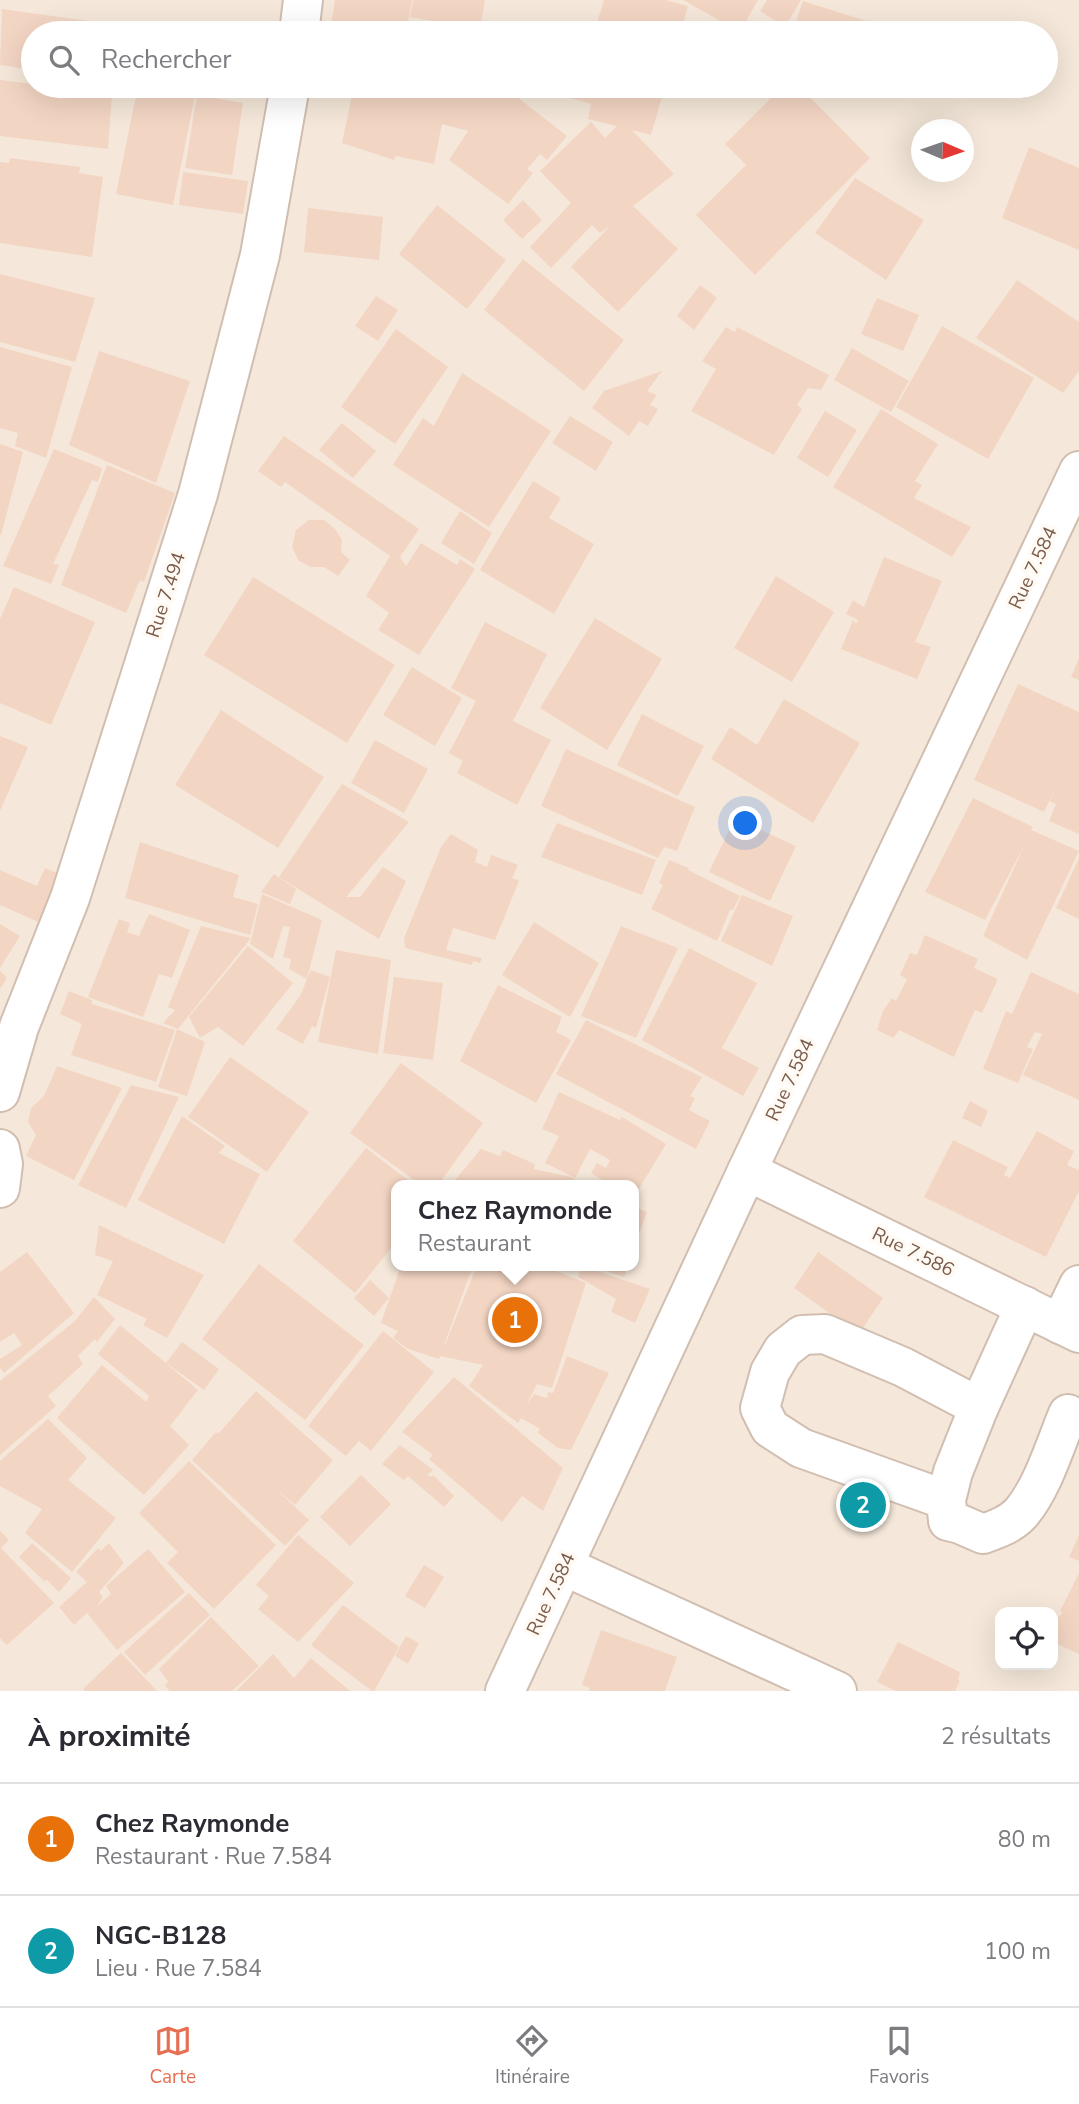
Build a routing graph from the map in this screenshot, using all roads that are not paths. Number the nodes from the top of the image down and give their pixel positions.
1 (303, 0) edge
2 (300, 21) edge
3 (288, 98) edge
4 (1079, 471) edge
5 (0, 1092) edge
6 (0, 1149) edge
7 (747, 1171) junction
8 (0, 1188) edge
9 (1079, 1284) edge
10 (1025, 1306) junction
11 (1070, 1328) edge
12 (979, 1407) junction
13 (1068, 1414) dead end
14 (946, 1500) junction
15 (564, 1566) junction
16 (505, 1691) edge
17 (836, 1691) edge

1 - 2 street
3 - 5 street, Rue 7.494
4 - 7 street, Rue 7.584
6 - 8 street
7 - 10 street, Rue 7.586
7 - 15 street, Rue 7.584
9 - 11 street
10 - 11 street, Rue 7.586
10 - 12 street
12 - 14 street
12 - 14 street
13 - 14 street
15 - 16 street, Rue 7.584
15 - 17 street

